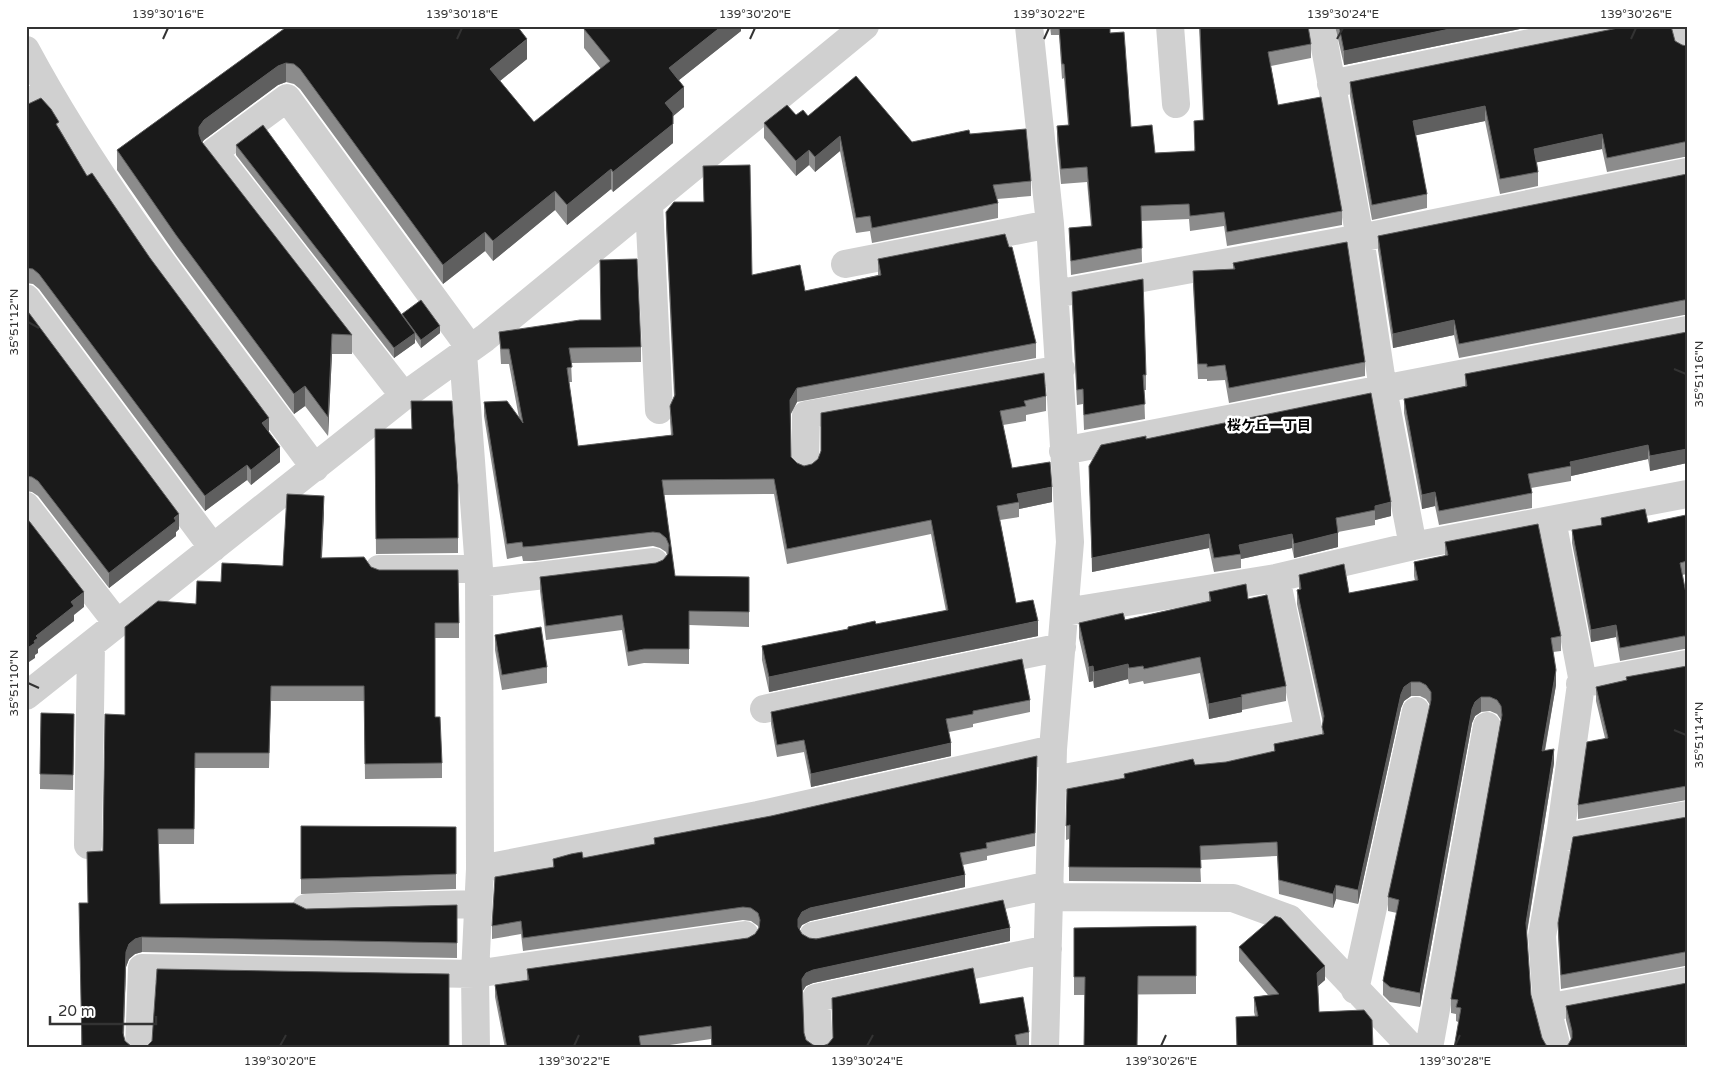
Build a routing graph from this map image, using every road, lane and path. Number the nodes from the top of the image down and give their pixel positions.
1 (865, 26) edge
2 (1029, 26) edge
3 (1170, 26) edge
4 (1321, 26) edge
5 (1613, 26) edge
6 (1683, 26) edge
7 (1687, 45) edge
8 (26, 50) edge
9 (1331, 84) junction
10 (37, 97) edge
11 (1176, 104) dead end
12 (1687, 172) edge
13 (648, 205) junction
14 (1050, 224) junction
15 (1360, 238) junction
16 (845, 264) dead end
17 (1055, 294) junction
18 (26, 298) edge
19 (1687, 330) edge
20 (467, 351) junction
21 (1061, 369) junction
22 (1383, 389) junction
23 (404, 396) junction
24 (658, 410) dead end
25 (1063, 452) junction
26 (805, 466) edge
27 (315, 468) junction
28 (1687, 494) edge
29 (26, 506) edge
30 (1552, 520) junction
31 (1413, 546) junction
32 (213, 548) junction
33 (654, 562) edge
34 (379, 569) edge
35 (479, 576) junction
36 (1276, 578) junction
37 (1065, 612) junction
38 (117, 623) junction
39 (90, 645) junction
40 (1062, 647) junction
41 (1687, 664) edge
42 (1580, 684) junction
43 (26, 696) edge
44 (764, 709) dead end
45 (1416, 711) dead end
46 (1487, 726) dead end
47 (1052, 749) junction
48 (1053, 780) junction
49 (1687, 815) edge
50 (1560, 838) junction
51 (88, 845) dead end
52 (480, 869) junction
53 (1049, 891) junction
54 (478, 904) junction
55 (306, 908) edge
56 (744, 935) dead end
57 (813, 936) dead end
58 (1048, 950) junction
59 (475, 974) junction
60 (1687, 981) edge
61 (1355, 990) junction
62 (1547, 1008) junction
63 (819, 1044) dead end
64 (139, 1048) edge
65 (476, 1048) edge
66 (1045, 1048) edge
67 (1412, 1048) edge
68 (1429, 1048) edge
69 (1557, 1048) edge

1 - 13 street
2 - 14 street
3 - 11 street
4 - 9 street
5 - 9 street
6 - 7 street
8 - 10 street
9 - 15 street
10 - 27 street
12 - 15 street
13 - 20 street
13 - 24 street
14 - 16 street
14 - 17 street
15 - 17 street
15 - 22 street
17 - 21 street
18 - 32 street
19 - 22 street
20 - 23 street
20 - 23 street
20 - 35 street
21 - 25 street
21 - 26 street
22 - 25 street
22 - 31 street
23 - 27 street
25 - 37 street
27 - 32 street
28 - 30 street
29 - 38 street
30 - 31 street
30 - 42 street
31 - 36 street
32 - 38 street
33 - 35 street
34 - 35 street
35 - 52 street
36 - 37 street
36 - 48 street
37 - 40 street
38 - 39 street
39 - 43 street
39 - 51 street
40 - 44 street
40 - 47 street
41 - 42 street
42 - 50 street
45 - 61 street
46 - 68 street
47 - 48 street
47 - 52 street
48 - 53 street
49 - 50 street
50 - 62 street
52 - 54 street
53 - 57 street
53 - 58 street
53 - 61 street
54 - 55 street
54 - 59 street
56 - 59 street
58 - 63 street
58 - 66 street
59 - 64 street
59 - 65 street
60 - 62 street
61 - 67 street
62 - 69 street

